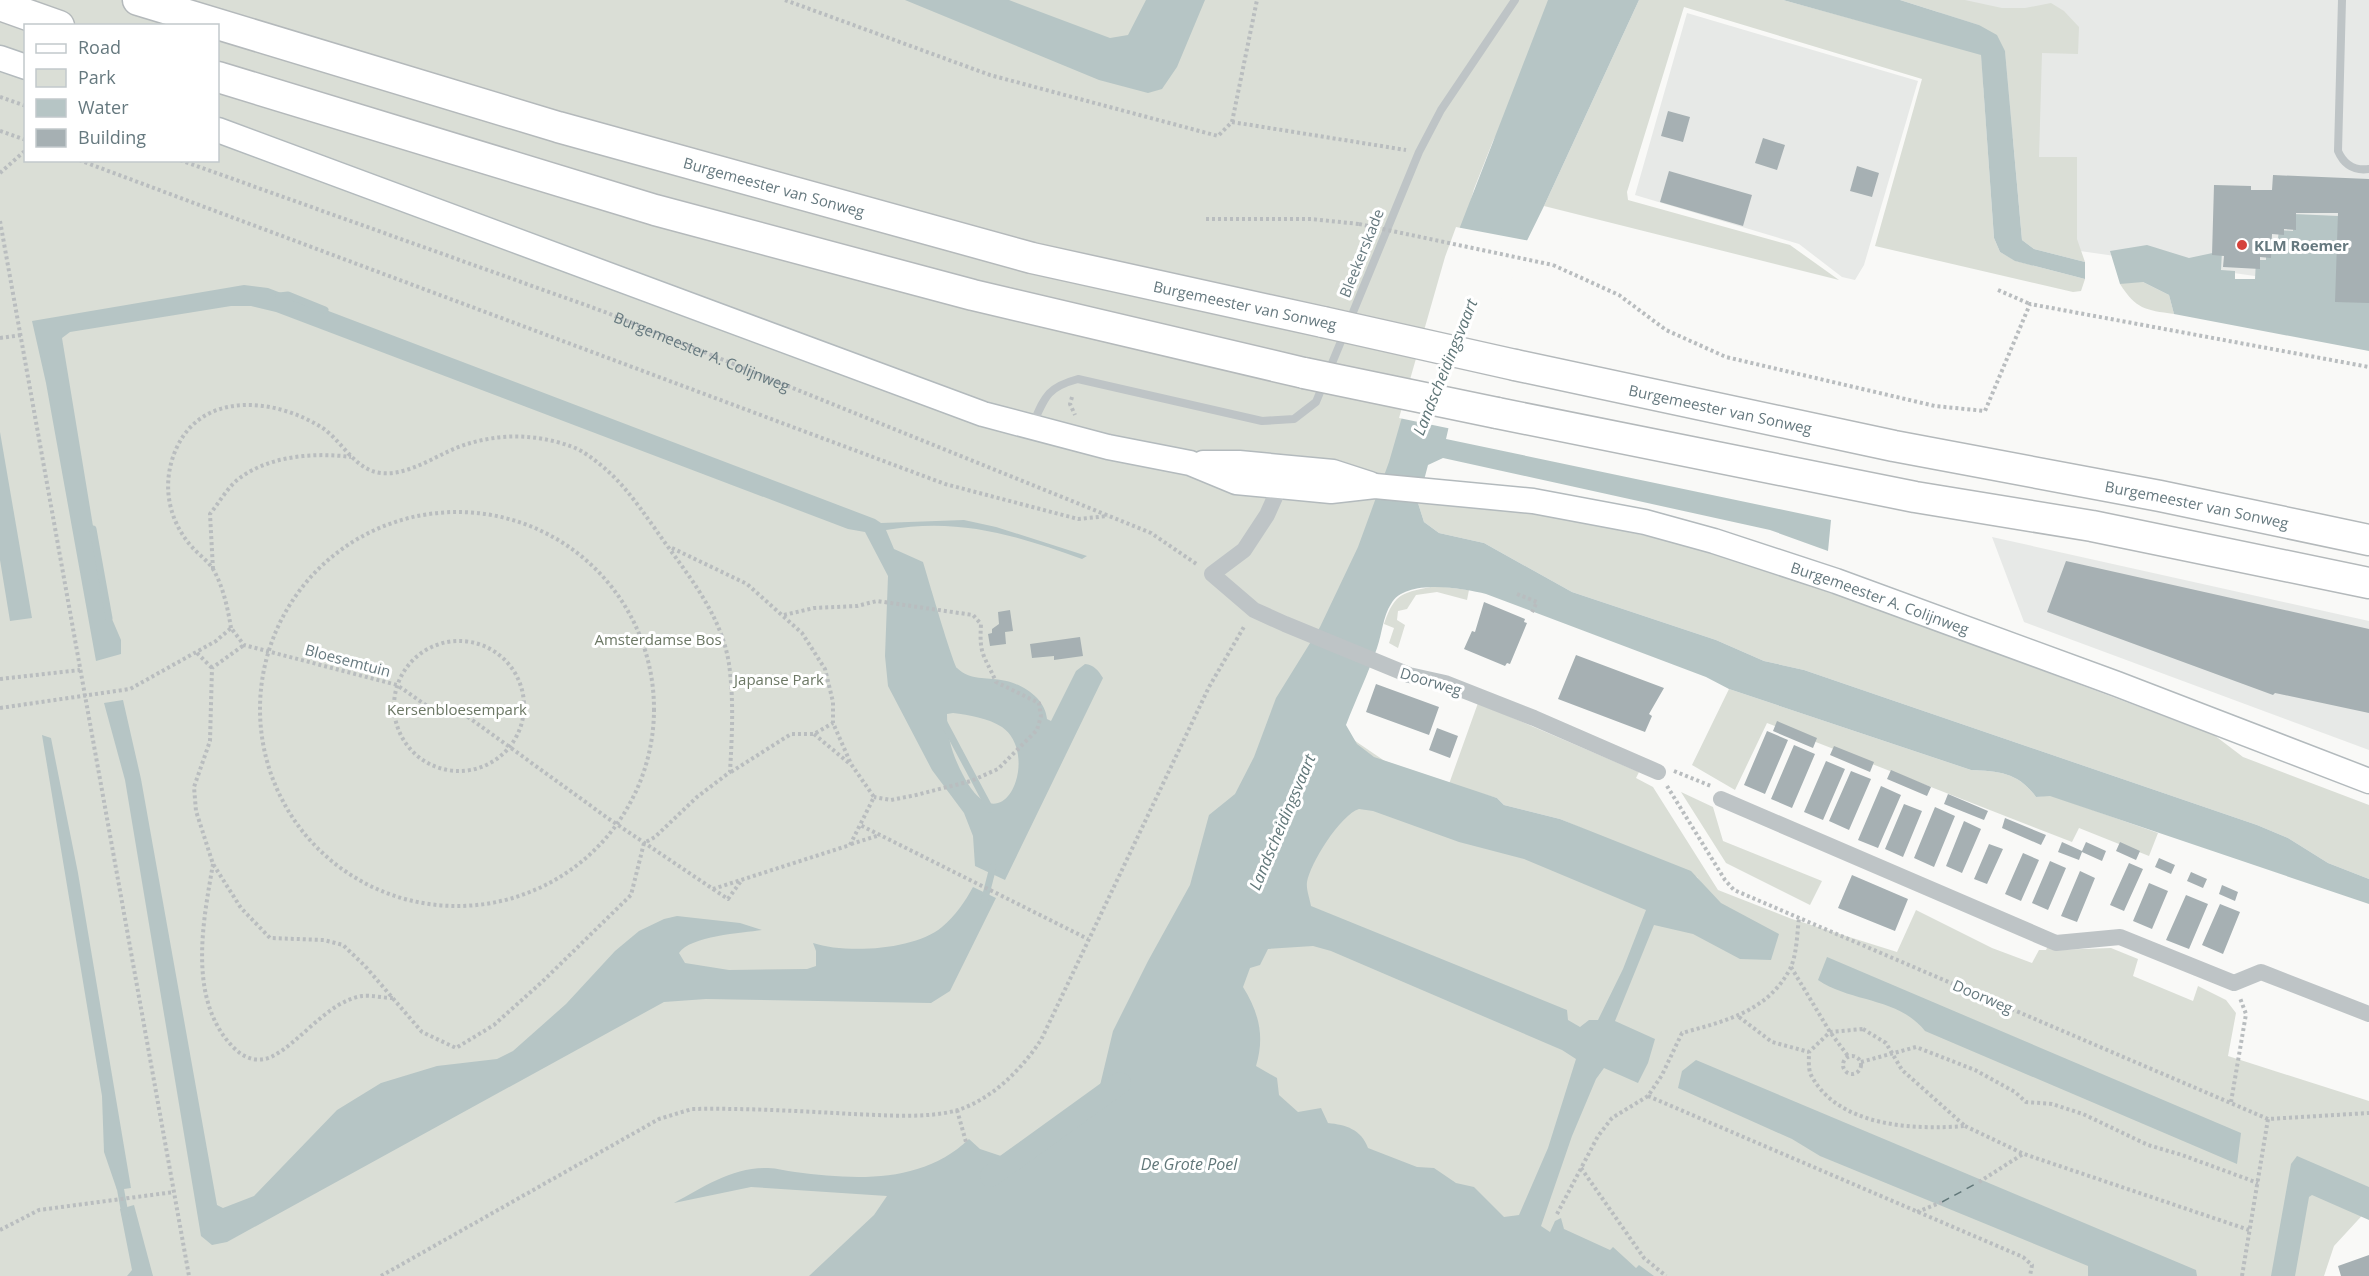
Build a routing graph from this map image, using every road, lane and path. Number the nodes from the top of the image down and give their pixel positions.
1 (138, 0) edge
2 (785, 0) edge
3 (1257, 0) edge
4 (1515, 0) edge
5 (2342, 0) edge
6 (0, 5) edge
7 (53, 24) edge
8 (217, 24) edge
9 (219, 24) edge
10 (0, 58) edge
11 (24, 66) edge
12 (219, 77) edge
13 (0, 97) edge
14 (24, 105) edge
15 (1232, 122) junction
16 (0, 130) edge
17 (219, 130) edge
18 (24, 139) edge
19 (24, 152) edge
20 (1419, 152) junction
21 (84, 162) edge
22 (186, 162) edge
23 (2369, 169) edge
24 (0, 173) edge
25 (1206, 219) dead end
26 (0, 221) edge
27 (1998, 290) dead end
28 (2030, 304) junction
29 (22, 335) junction
30 (0, 338) edge
31 (2369, 367) edge
32 (1110, 387) junction
33 (1081, 420) dead end
34 (1032, 427) junction
35 (351, 457) junction
36 (1284, 478) junction
37 (1109, 516) junction
38 (2369, 540) edge
39 (671, 548) junction
40 (213, 569) junction
41 (1212, 574) junction
42 (2369, 583) edge
43 (1517, 594) dead end
44 (1254, 610) junction
45 (1532, 612) dead end
46 (784, 615) junction
47 (231, 628) junction
48 (244, 645) junction
49 (267, 651) junction
50 (196, 653) junction
51 (212, 668) junction
52 (80, 670) junction
53 (0, 678) edge
54 (397, 685) junction
55 (85, 697) junction
56 (0, 708) edge
57 (833, 723) junction
58 (814, 734) junction
59 (511, 746) junction
60 (851, 764) junction
61 (730, 772) junction
62 (1658, 772) junction
63 (2369, 781) edge
64 (874, 797) junction
65 (1721, 799) joint
66 (619, 825) junction
67 (860, 825) junction
68 (881, 835) junction
69 (644, 843) junction
70 (850, 844) junction
71 (213, 864) junction
72 (741, 879) junction
73 (713, 889) junction
74 (1799, 918) junction
75 (1088, 939) junction
76 (1791, 967) junction
77 (2234, 983) junction
78 (394, 999) junction
79 (2369, 1014) edge
80 (1739, 1017) junction
81 (1830, 1032) junction
82 (1809, 1052) junction
83 (1893, 1055) junction
84 (1848, 1056) junction
85 (1861, 1062) junction
86 (1648, 1096) junction
87 (2231, 1102) junction
88 (957, 1110) junction
89 (2369, 1113) edge
90 (2268, 1119) junction
91 (1965, 1126) junction
92 (966, 1142) dead end
93 (2024, 1154) junction
94 (1581, 1168) junction
95 (1979, 1182) dead end
96 (2258, 1183) junction
97 (174, 1192) junction
98 (1942, 1202) dead end
99 (1916, 1212) junction
100 (1557, 1214) dead end
101 (0, 1230) edge
102 (2249, 1230) junction
103 (1636, 1246) junction
104 (1630, 1248) dead end
105 (189, 1276) edge
106 (381, 1276) edge
107 (1666, 1276) edge
108 (2030, 1276) edge
109 (2242, 1276) edge

1 - 8 highway, Burgemeester van Sonweg, bridge
2 - 15 path
3 - 15 path
4 - 20 lane, Bleekerskade
5 - 23 lane
6 - 7 highway
9 - 38 highway, Burgemeester van Sonweg, bridge
10 - 11 street
12 - 42 highway, bridge
13 - 14 path
15 - 20 path
16 - 18 path
17 - 34 street, Burgemeester A. Colijnweg
19 - 24 path
20 - 32 lane, Bleekerskade
21 - 37 path
22 - 37 path, Burgemeester A. Colijnweg
25 - 28 path, bridge
26 - 29 path
27 - 28 path
28 - 31 path
29 - 30 path
29 - 52 path
32 - 33 path
32 - 34 lane, Bleekerskade
34 - 36 street, Burgemeester A. Colijnweg
35 - 39 path
35 - 40 path
35 - 40 path
36 - 41 street
36 - 63 street, Burgemeester A. Colijnweg
37 - 41 path, Burgemeester A. Colijnweg
39 - 46 path
39 - 61 path
40 - 47 path
41 - 44 street, Doorweg
43 - 45 path
44 - 62 street, Doorweg
44 - 75 path
46 - 57 path
46 - 64 path
47 - 48 path
47 - 50 path
48 - 49 path, Bloesemtuin
48 - 51 path
49 - 54 path, Bloesemtuin
49 - 66 path
49 - 66 path
50 - 51 path
50 - 55 path
51 - 71 path
52 - 53 path
52 - 55 path
54 - 59 path, Bloesemtuin
54 - 59 path
54 - 59 path
55 - 56 path
55 - 97 path
57 - 58 path
57 - 60 path
58 - 60 path
58 - 61 path
59 - 66 path, Bloesemtuin
60 - 64 path
61 - 69 path
62 - 65 path
62 - 74 path, Doorweg
64 - 67 path
65 - 77 street
66 - 69 path, Bloesemtuin
67 - 68 path
67 - 70 path
68 - 70 path
68 - 75 path
69 - 73 path, Bloesemtuin
69 - 78 path
70 - 72 path
71 - 78 path
71 - 78 path
72 - 73 path
72 - 73 path
74 - 76 path
74 - 87 path, Doorweg
75 - 88 path
76 - 80 path
76 - 81 path
77 - 79 street
77 - 87 path
80 - 82 path
80 - 86 path
81 - 82 path
81 - 83 path
81 - 84 path
82 - 91 path
83 - 85 path
83 - 91 path
83 - 96 path
84 - 85 path
84 - 85 path
86 - 94 path
86 - 99 path
87 - 90 path, Doorweg
88 - 92 path
88 - 106 path
89 - 90 path, Doorweg
90 - 96 path
91 - 93 path
93 - 95 path
93 - 102 path
94 - 100 path
94 - 103 path
96 - 102 path
97 - 101 path
97 - 105 path
98 - 99 path
99 - 108 path
102 - 109 path
103 - 104 path
103 - 107 path

